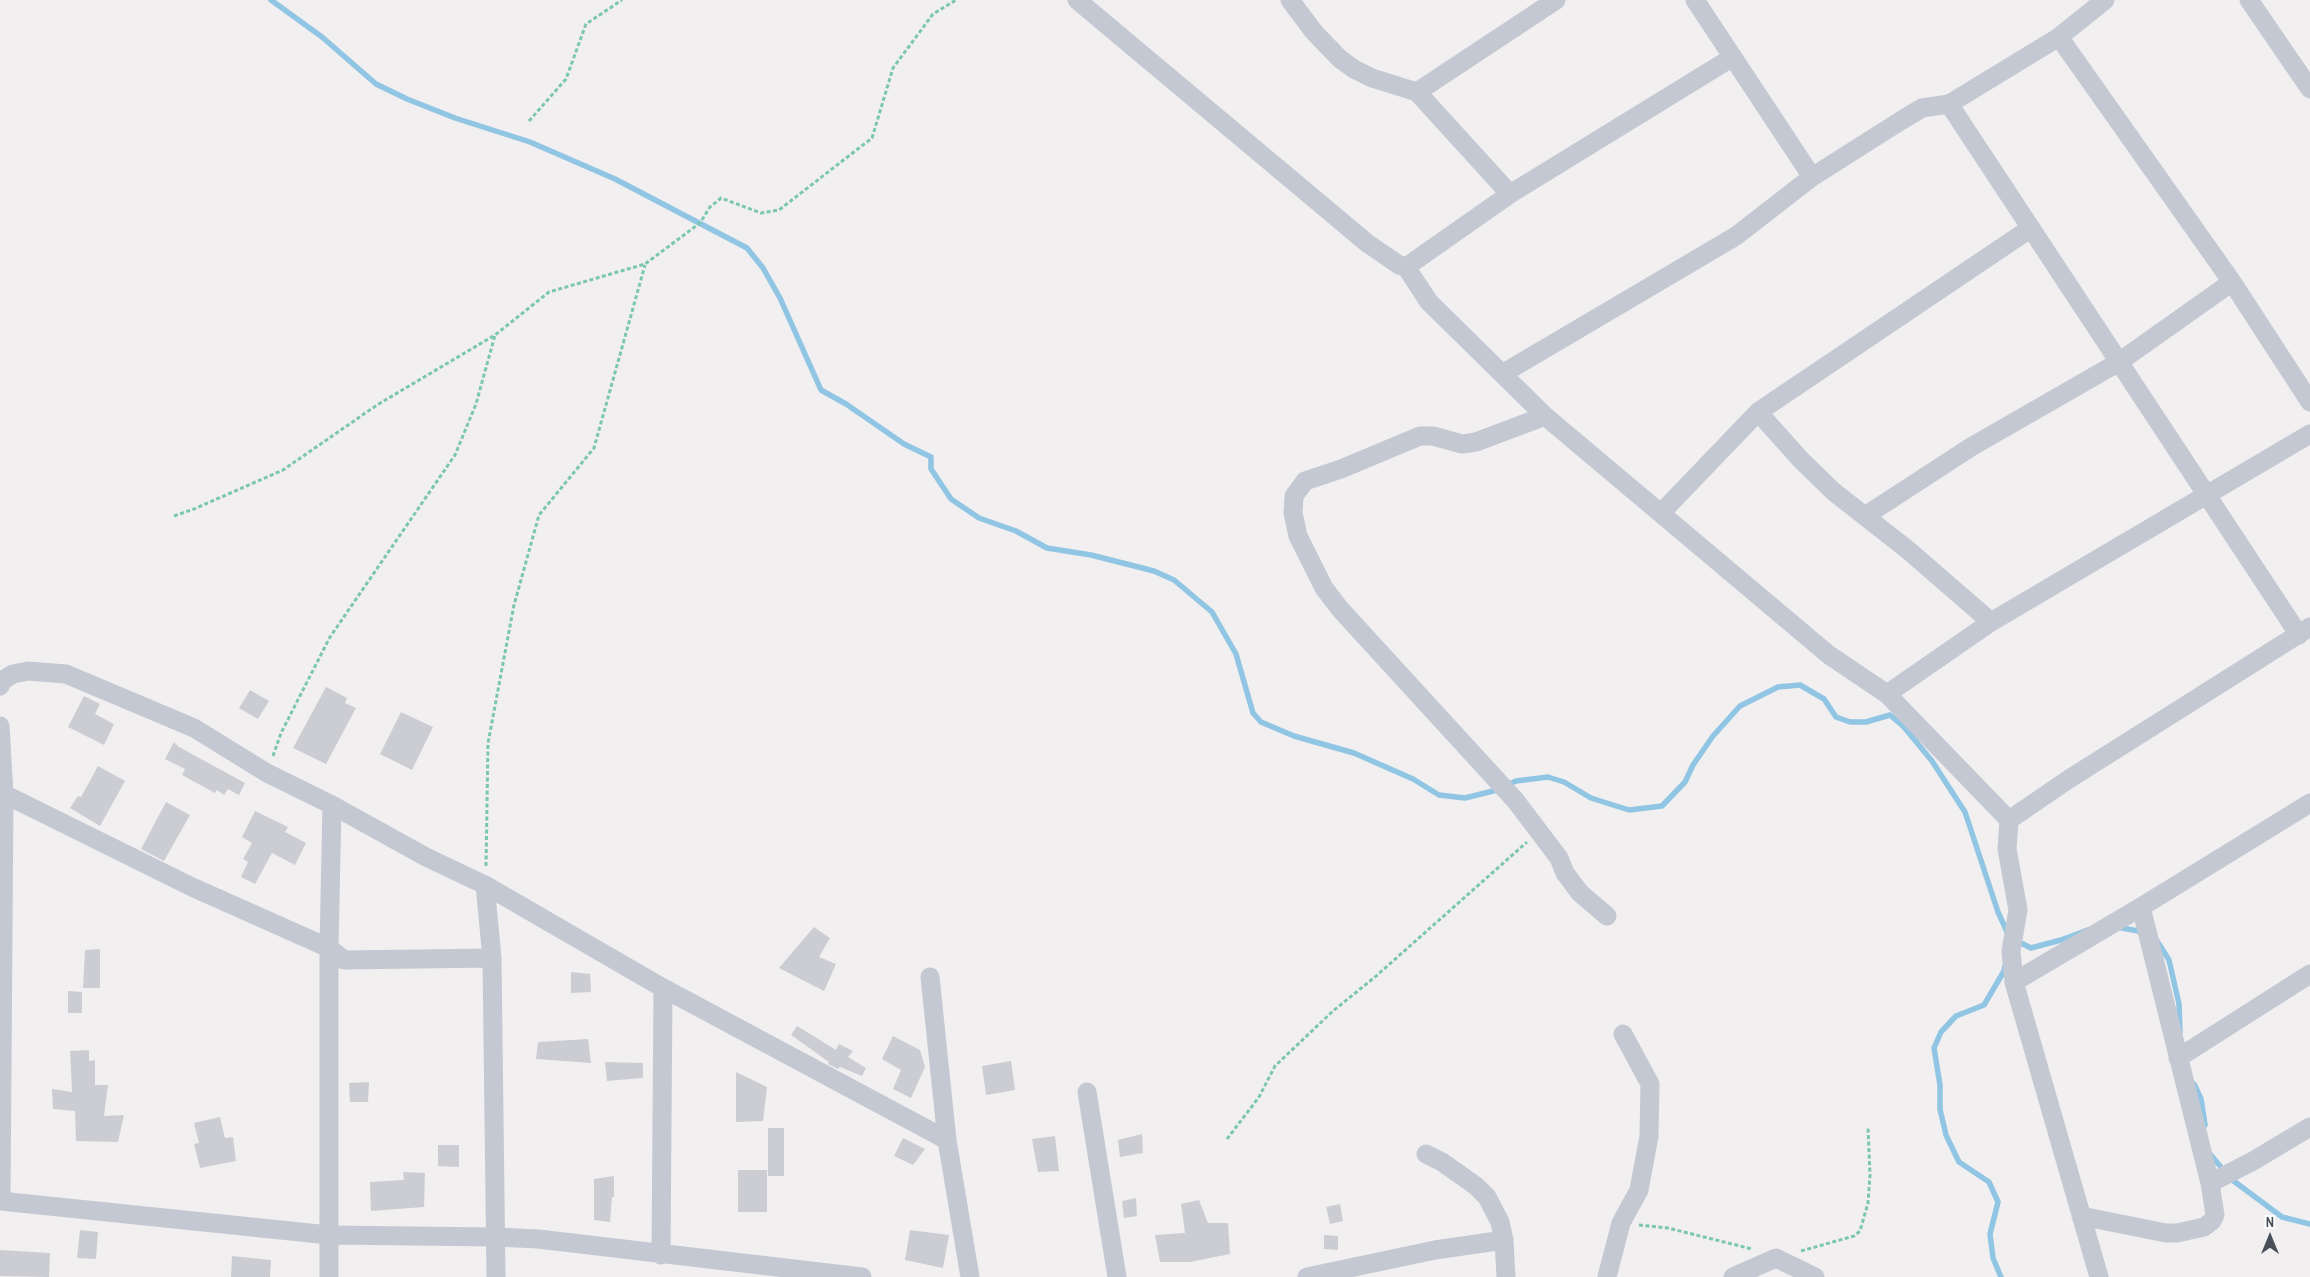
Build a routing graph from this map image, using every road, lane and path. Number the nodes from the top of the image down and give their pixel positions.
1 (622, 0) edge
2 (956, 0) edge
3 (1077, 0) edge
4 (1290, 0) edge
5 (1556, 0) edge
6 (1695, 0) edge
7 (2105, 0) edge
8 (2249, 0) edge
9 (2059, 37) junction
10 (1733, 57) junction
11 (2310, 89) edge
12 (1417, 92) junction
13 (1949, 104) junction
14 (529, 122) dead end
15 (1812, 177) junction
16 (1510, 194) junction
17 (2031, 228) junction
18 (645, 264) junction
19 (1406, 266) junction
20 (2232, 282) junction
21 (495, 335) junction
22 (2119, 362) junction
23 (1502, 374) junction
24 (2310, 402) edge
25 (1758, 412) junction
26 (1545, 416) junction
27 (2310, 434) edge
28 (2207, 493) junction
29 (1661, 513) junction
30 (174, 516) dead end
31 (1865, 516) junction
32 (1991, 622) junction
33 (2304, 631) edge
34 (0, 686) edge
35 (1887, 694) junction
36 (0, 726) edge
37 (267, 773) junction
38 (2, 794) edge
39 (2310, 804) edge
40 (332, 805) junction
41 (2009, 820) junction
42 (1538, 831) junction
43 (485, 885) junction
44 (2141, 908) junction
45 (1608, 916) dead end
46 (329, 948) junction
47 (492, 958) junction
48 (2310, 974) edge
49 (930, 977) dead end
50 (2014, 982) junction
51 (663, 988) junction
52 (1623, 1034) dead end
53 (2178, 1058) junction
54 (1086, 1092) dead end
55 (2310, 1127) edge
56 (1868, 1128) dead end
57 (1227, 1139) dead end
58 (947, 1140) junction
59 (1426, 1154) dead end
60 (2210, 1183) junction
61 (1, 1201) edge
62 (2081, 1216) junction
63 (1621, 1223) junction
64 (330, 1235) junction
65 (496, 1237) junction
66 (1504, 1240) junction
67 (660, 1255) junction
68 (1776, 1258) junction
69 (328, 1277) edge
70 (496, 1277) edge
71 (862, 1277) edge
72 (970, 1277) edge
73 (1117, 1277) edge
74 (1307, 1277) edge
75 (1506, 1277) edge
76 (1607, 1277) edge
77 (1732, 1277) edge
78 (1815, 1277) edge
79 (2099, 1277) edge

1 - 14 path
2 - 18 path
3 - 19 street
4 - 12 street
5 - 12 street
6 - 10 street
7 - 9 street
8 - 11 street
9 - 13 street
9 - 20 street
10 - 15 street
10 - 16 street
12 - 16 street
13 - 15 street
13 - 17 street
15 - 23 street
16 - 19 street
17 - 22 street
17 - 25 street
18 - 21 path
18 - 43 path
19 - 23 street
20 - 22 street
20 - 24 street
21 - 30 path
21 - 37 path
22 - 28 street
22 - 31 street
23 - 26 street
25 - 29 street
25 - 31 street
26 - 29 street
26 - 42 street
27 - 28 street
28 - 32 street
28 - 33 street
29 - 35 street
31 - 32 street
32 - 35 street
33 - 41 street
34 - 37 street
35 - 41 street
36 - 38 street
37 - 40 street
38 - 46 street
38 - 61 street
39 - 44 street
40 - 43 street
40 - 46 street
41 - 50 street
42 - 45 street
42 - 57 path
43 - 47 street
43 - 51 street
44 - 50 street
44 - 53 street
46 - 47 street
46 - 64 street
47 - 65 street
48 - 53 street
49 - 58 street
50 - 62 street
51 - 58 street
51 - 67 street
52 - 63 street
53 - 60 street
54 - 73 street
55 - 60 street
56 - 68 path
58 - 72 street
59 - 66 street
60 - 62 street
61 - 64 street
62 - 79 street
63 - 68 path
63 - 76 street
64 - 65 street
64 - 69 street
65 - 67 street
65 - 70 street
66 - 74 street
66 - 75 street
67 - 71 street
68 - 77 street
68 - 78 street

